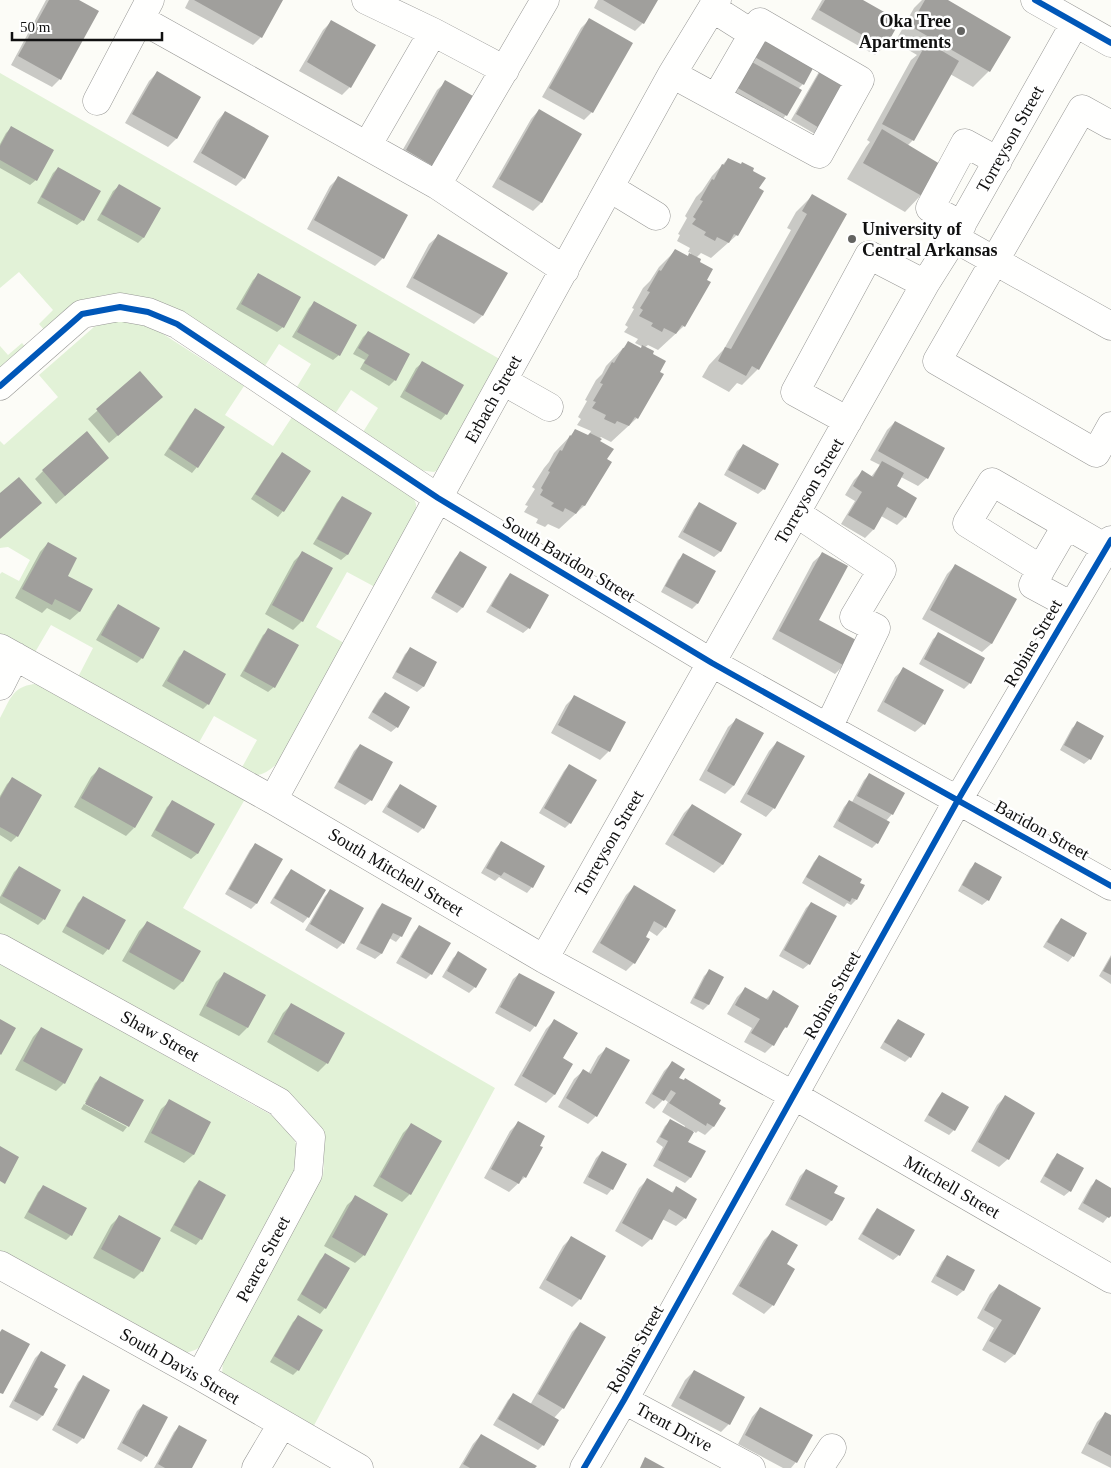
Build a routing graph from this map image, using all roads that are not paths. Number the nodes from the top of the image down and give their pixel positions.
1 (366, 0) edge
2 (545, 0) edge
3 (1036, 0) edge
4 (714, 4) edge
5 (145, 10) edge
6 (1075, 23) junction
7 (433, 32) junction
8 (753, 34) junction
9 (1111, 44) edge
10 (505, 70) junction
11 (672, 74) junction
12 (716, 98) junction
13 (97, 101) dead end
14 (1111, 125) edge
15 (367, 146) junction
16 (998, 161) junction
17 (437, 185) junction
18 (610, 188) junction
19 (656, 216) dead end
20 (958, 231) junction
21 (995, 261) junction
22 (565, 270) junction
23 (925, 284) junction
24 (1111, 326) edge
25 (503, 381) junction
26 (0, 386) edge
27 (549, 408) dead end
28 (848, 421) junction
29 (1111, 426) edge
30 (438, 498) junction
31 (796, 513) junction
32 (1066, 526) junction
33 (1108, 544) edge
34 (1041, 569) junction
35 (1072, 606) junction
36 (8, 652) edge
37 (712, 663) junction
38 (0, 686) edge
39 (828, 728) junction
40 (273, 800) junction
41 (958, 800) junction
42 (1111, 886) edge
43 (0, 948) edge
44 (544, 959) junction
45 (793, 1095) junction
46 (311, 1137) joint
47 (0, 1265) edge
48 (1111, 1279) edge
49 (200, 1376) junction
50 (624, 1400) junction
51 (282, 1424) junction
52 (256, 1468) edge
53 (359, 1468) edge
54 (584, 1468) edge
55 (752, 1468) edge

1 - 7 street
2 - 10 street
3 - 6 street
4 - 8 street
4 - 11 street, Erbach Street
5 - 13 street
5 - 15 street
6 - 9 street
6 - 16 street, Torreyson Street
7 - 10 street
7 - 15 street
8 - 12 street
8 - 12 street
10 - 17 street
11 - 12 street
11 - 18 street, Erbach Street
14 - 21 street
15 - 17 street
16 - 20 street, Torreyson Street
16 - 20 street
17 - 22 street
18 - 19 street
18 - 22 street, Erbach Street
20 - 21 street
20 - 23 street, Torreyson Street
21 - 24 street
21 - 29 street
22 - 25 street, Erbach Street
23 - 28 street, Torreyson Street
23 - 28 street
25 - 27 street
25 - 30 street, Erbach Street
26 - 30 street, South Baridon Street
28 - 31 street, Torreyson Street
30 - 37 street, South Baridon Street
30 - 40 street, Erbach Street
31 - 37 street, Torreyson Street
31 - 39 street
32 - 33 street
32 - 34 street
32 - 34 street
33 - 35 street, Robins Street
34 - 35 street
35 - 41 street, Robins Street
36 - 38 street
36 - 40 street, South Mitchell Street
37 - 39 street, South Baridon Street
37 - 44 street, Torreyson Street
39 - 41 street, South Baridon Street
40 - 44 street, South Mitchell Street
41 - 42 street, Baridon Street
41 - 45 street, Robins Street
43 - 46 street, Shaw Street
44 - 45 street, South Mitchell Street
45 - 48 street, Mitchell Street
45 - 50 street, Robins Street
46 - 49 street, Pearce Street
47 - 49 street, South Davis Street
49 - 51 street, South Davis Street
50 - 54 street, Robins Street
50 - 55 street, Trent Drive
51 - 52 street
51 - 53 street, South Davis Street

